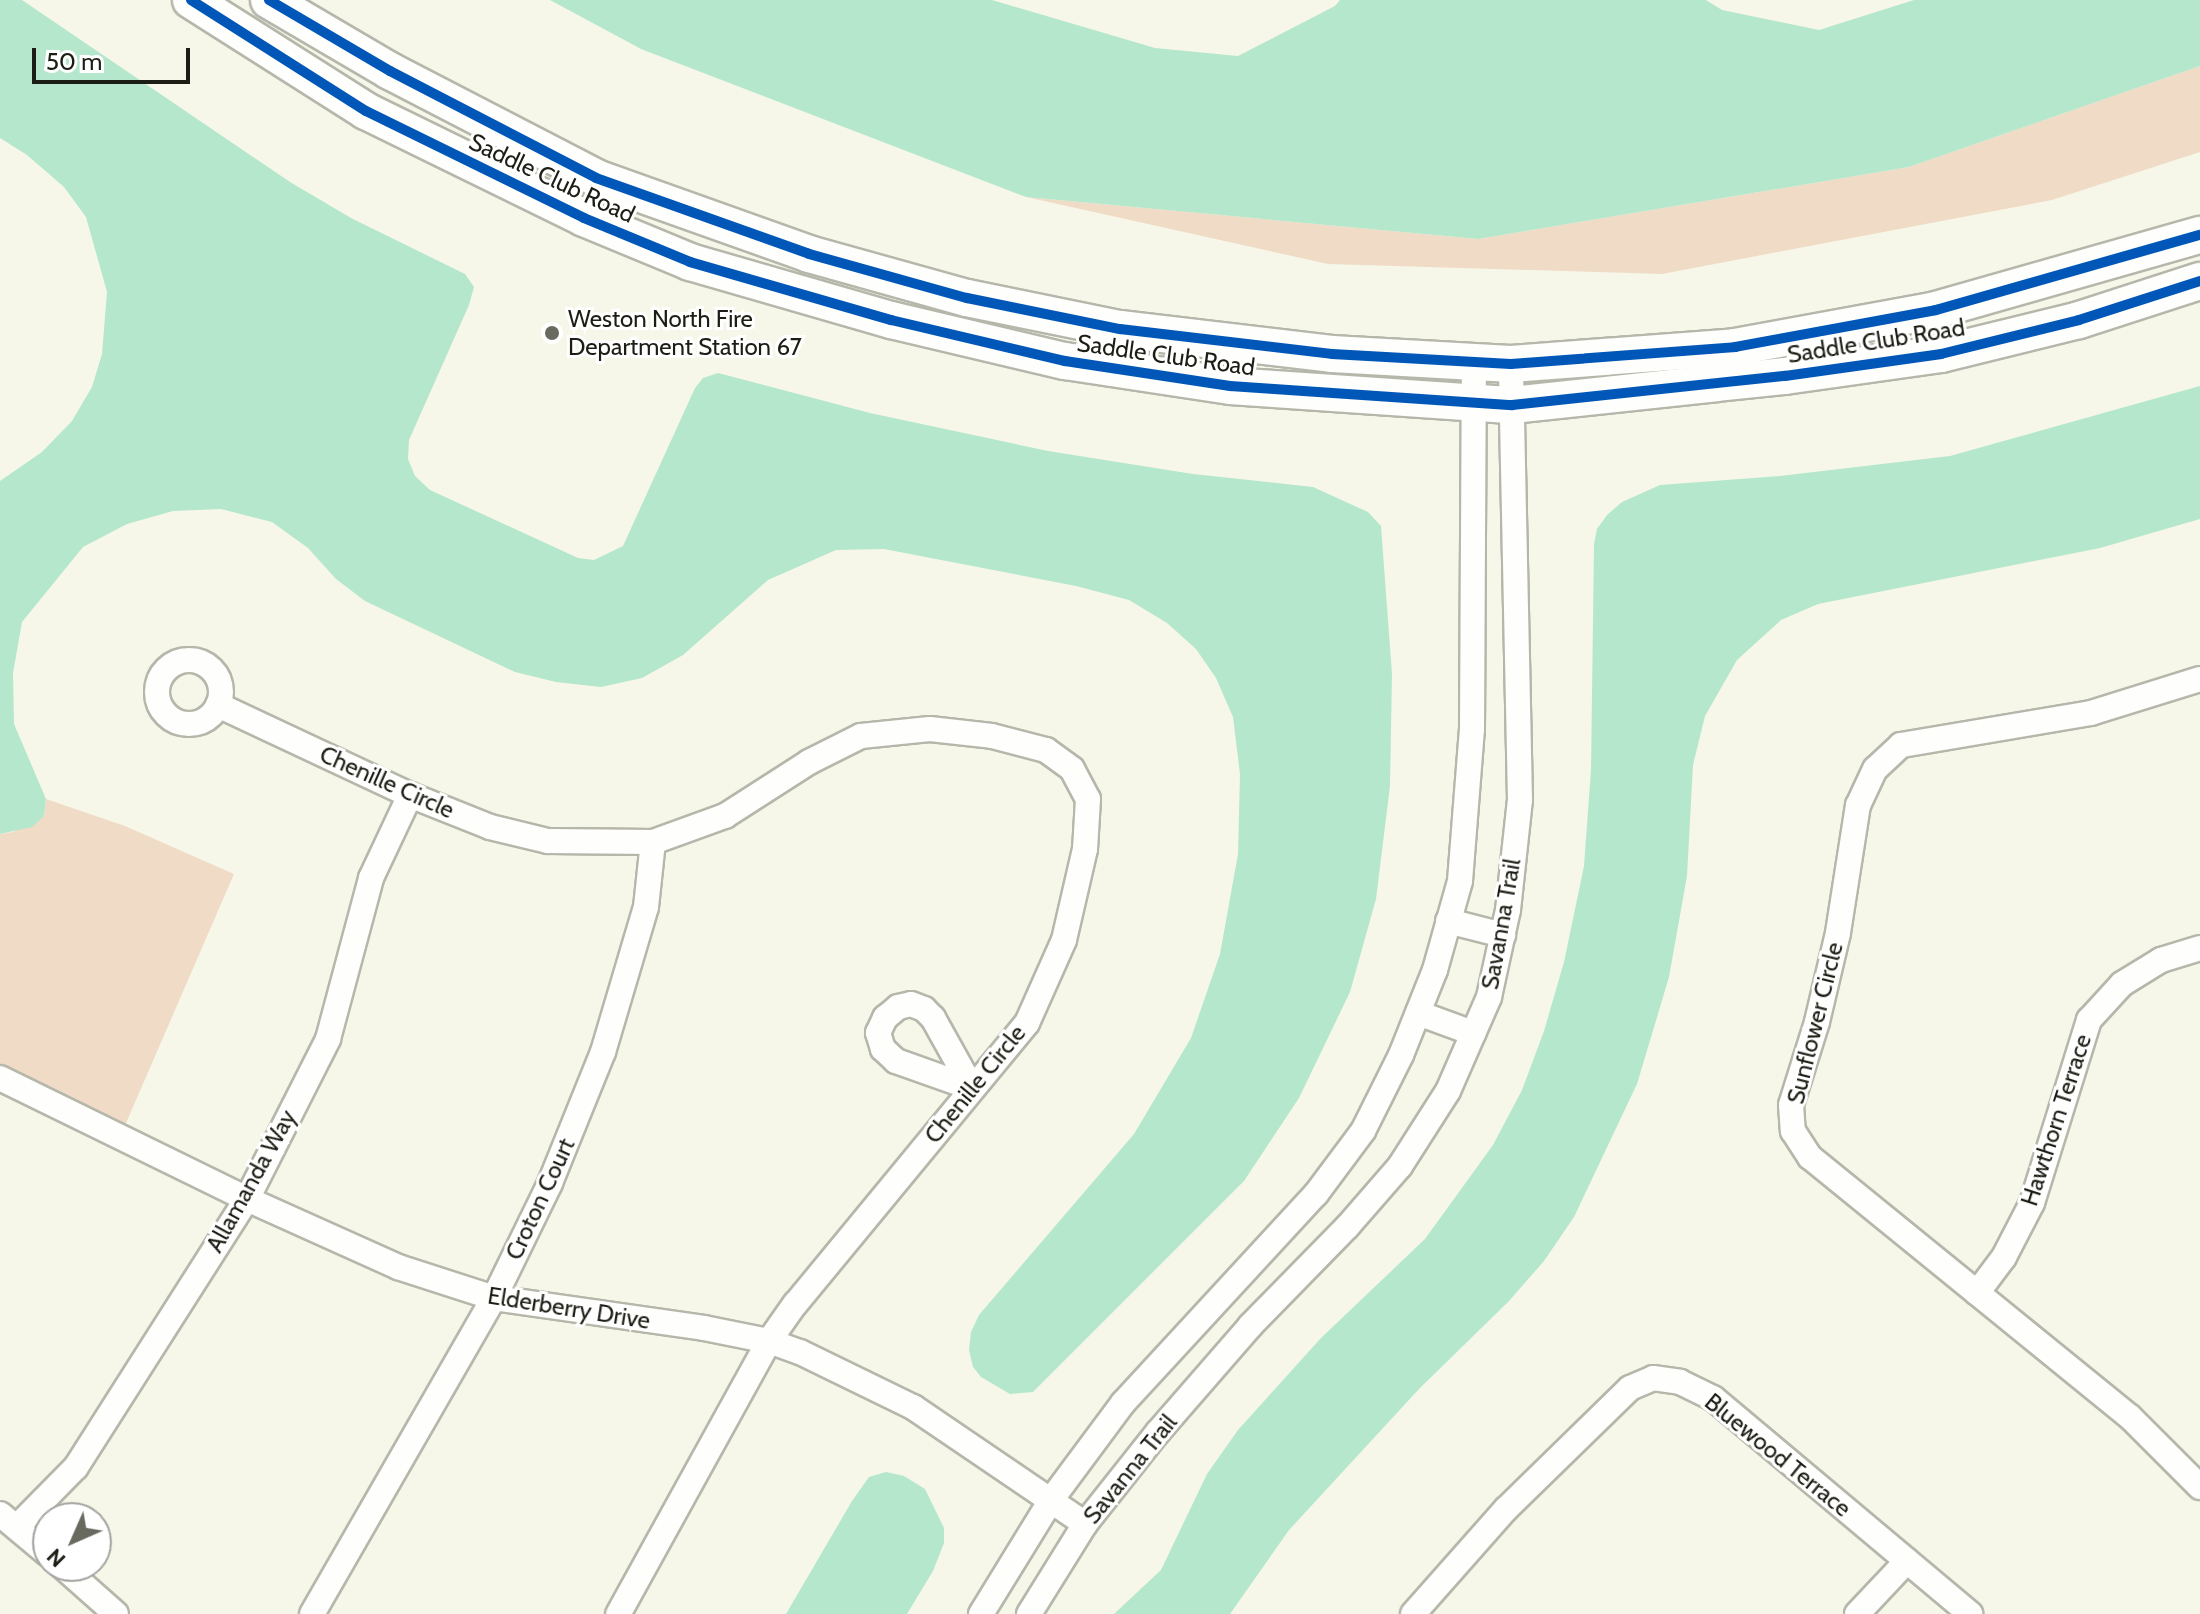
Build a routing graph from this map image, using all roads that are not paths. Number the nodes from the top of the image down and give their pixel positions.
1 (191, 0) edge
2 (269, 0) edge
3 (2200, 235) edge
4 (2200, 281) edge
5 (1474, 361) junction
6 (1511, 364) junction
7 (1473, 403) junction
8 (1512, 405) junction
9 (2200, 679) edge
10 (218, 705) dead end
11 (410, 795) junction
12 (653, 842) junction
13 (1448, 921) junction
14 (1503, 935) junction
15 (2200, 948) edge
16 (1418, 1013) junction
17 (1473, 1033) junction
18 (1, 1080) edge
19 (247, 1199) junction
20 (1977, 1293) junction
21 (494, 1298) junction
22 (769, 1341) junction
23 (2200, 1487) edge
24 (1051, 1500) junction
25 (9, 1520) edge
26 (1085, 1524) junction
27 (32, 1540) edge
28 (1907, 1561) junction
29 (80, 1582) edge
30 (116, 1614) edge
31 (312, 1614) edge
32 (618, 1614) edge
33 (981, 1614) edge
34 (1029, 1614) edge
35 (1413, 1614) edge
36 (1857, 1614) edge
37 (1970, 1614) edge

1 - 7 street, Saddle Club Road
2 - 5 street, Saddle Club Road
3 - 6 street, Saddle Club Road
4 - 8 street, Saddle Club Road
5 - 6 street, Saddle Club Road
5 - 7 street, Savanna Trail
6 - 8 street, Savanna Trail
7 - 8 street, Saddle Club Road
7 - 13 street, Savanna Trail
8 - 14 street, Savanna Trail
9 - 20 street, Sunflower Circle
10 - 11 street, Chenille Circle
11 - 12 street, Chenille Circle
11 - 19 street, Allamanda Way
12 - 21 street, Croton Court
12 - 22 street, Chenille Circle
13 - 14 street
13 - 16 street, Savanna Trail
14 - 17 street, Savanna Trail
15 - 20 street, Hawthorn Terrace
16 - 17 street
16 - 24 street, Savanna Trail
17 - 26 street, Savanna Trail
18 - 19 street, Elderberry Drive
19 - 21 street, Elderberry Drive
19 - 25 street, Allamanda Way
20 - 23 street, Sunflower Circle
21 - 22 street, Elderberry Drive
21 - 31 street, Croton Court
22 - 24 street, Elderberry Drive
22 - 32 street, Chenille Circle
24 - 26 street, Elderberry Drive
24 - 33 street, Savanna Trail
25 - 27 street
26 - 34 street, Savanna Trail
28 - 35 street, Bluewood Terrace
28 - 36 street
28 - 37 street, Bluewood Terrace
29 - 30 street

